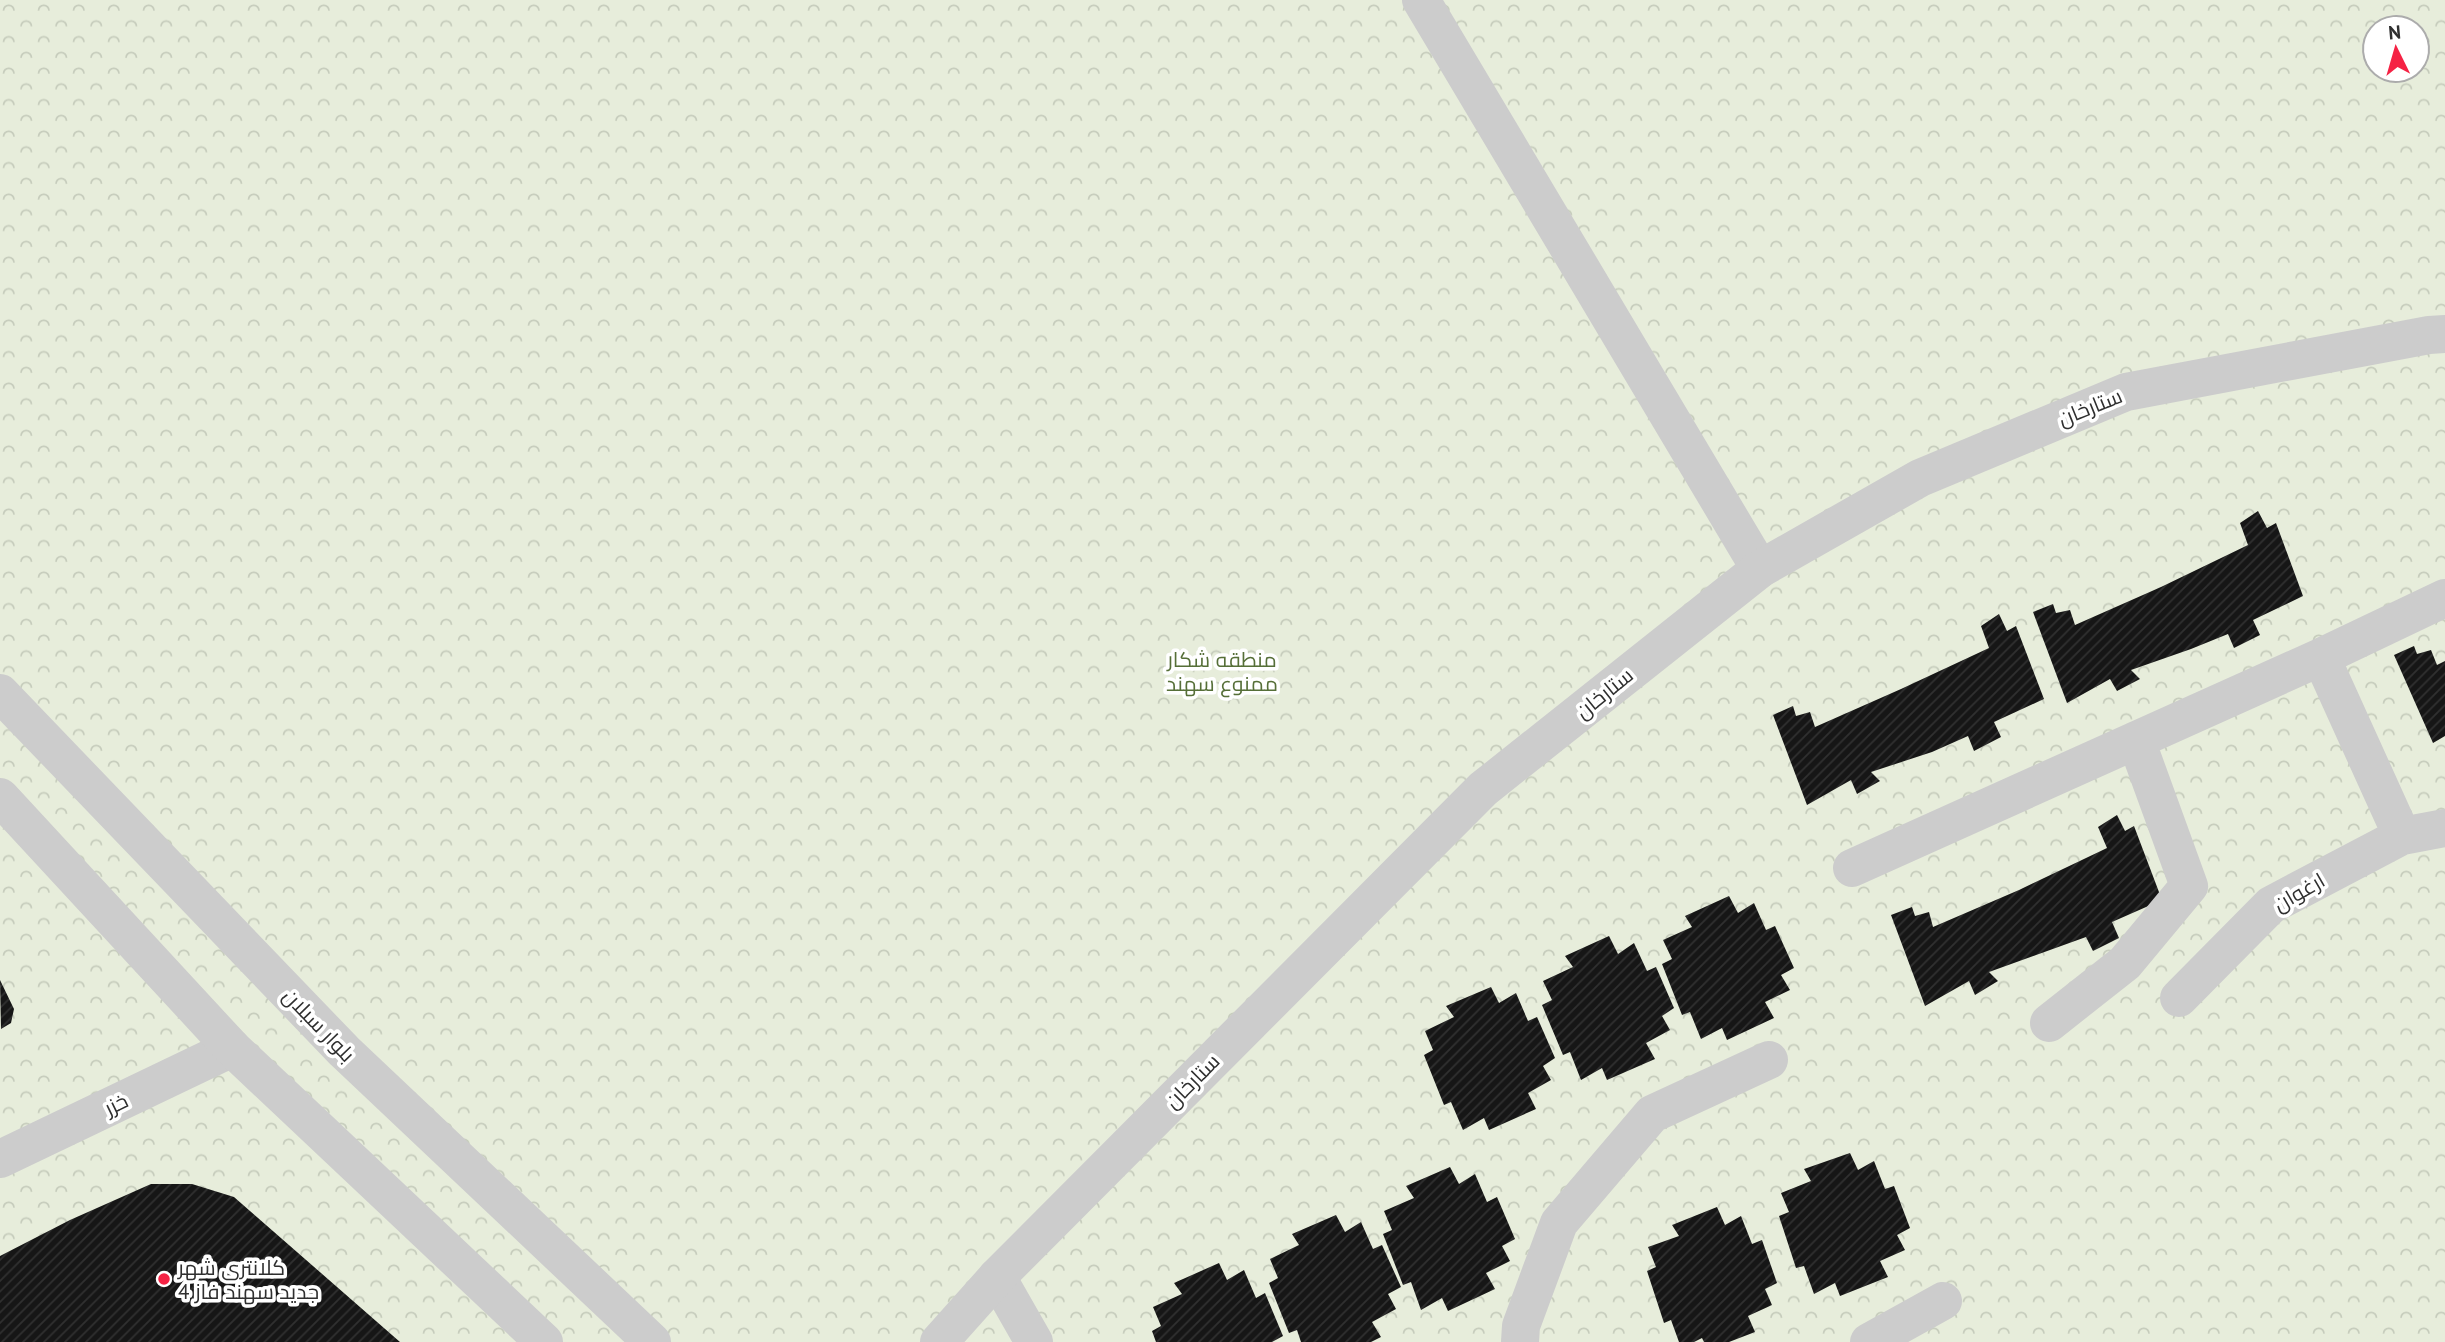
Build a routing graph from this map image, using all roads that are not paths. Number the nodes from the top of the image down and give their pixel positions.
1 (1421, 0) edge
2 (2445, 334) edge
3 (1760, 569) junction
4 (2445, 598) edge
5 (2321, 657) junction
6 (0, 694) edge
7 (2136, 740) junction
8 (0, 797) edge
9 (2445, 828) edge
10 (2402, 836) junction
11 (1852, 869) dead end
12 (2179, 998) dead end
13 (2049, 1023) dead end
14 (232, 1048) junction
15 (1769, 1060) dead end
16 (0, 1159) edge
17 (997, 1277) junction
18 (1943, 1301) dead end
19 (544, 1342) edge
20 (652, 1342) edge
21 (939, 1342) edge
22 (1034, 1342) edge
23 (1520, 1342) edge
24 (1869, 1342) edge

1 - 3 street
2 - 3 street, ستارخان
3 - 17 street, ستارخان
4 - 5 street
5 - 7 street
5 - 10 street
6 - 20 street, بلوار سبلان
7 - 11 street
7 - 13 street
8 - 14 street
9 - 10 street, ارغوان
10 - 12 street, ارغوان
14 - 16 street, خزر
14 - 19 street
15 - 23 street
17 - 21 street, ستارخان
17 - 22 street
18 - 24 street

